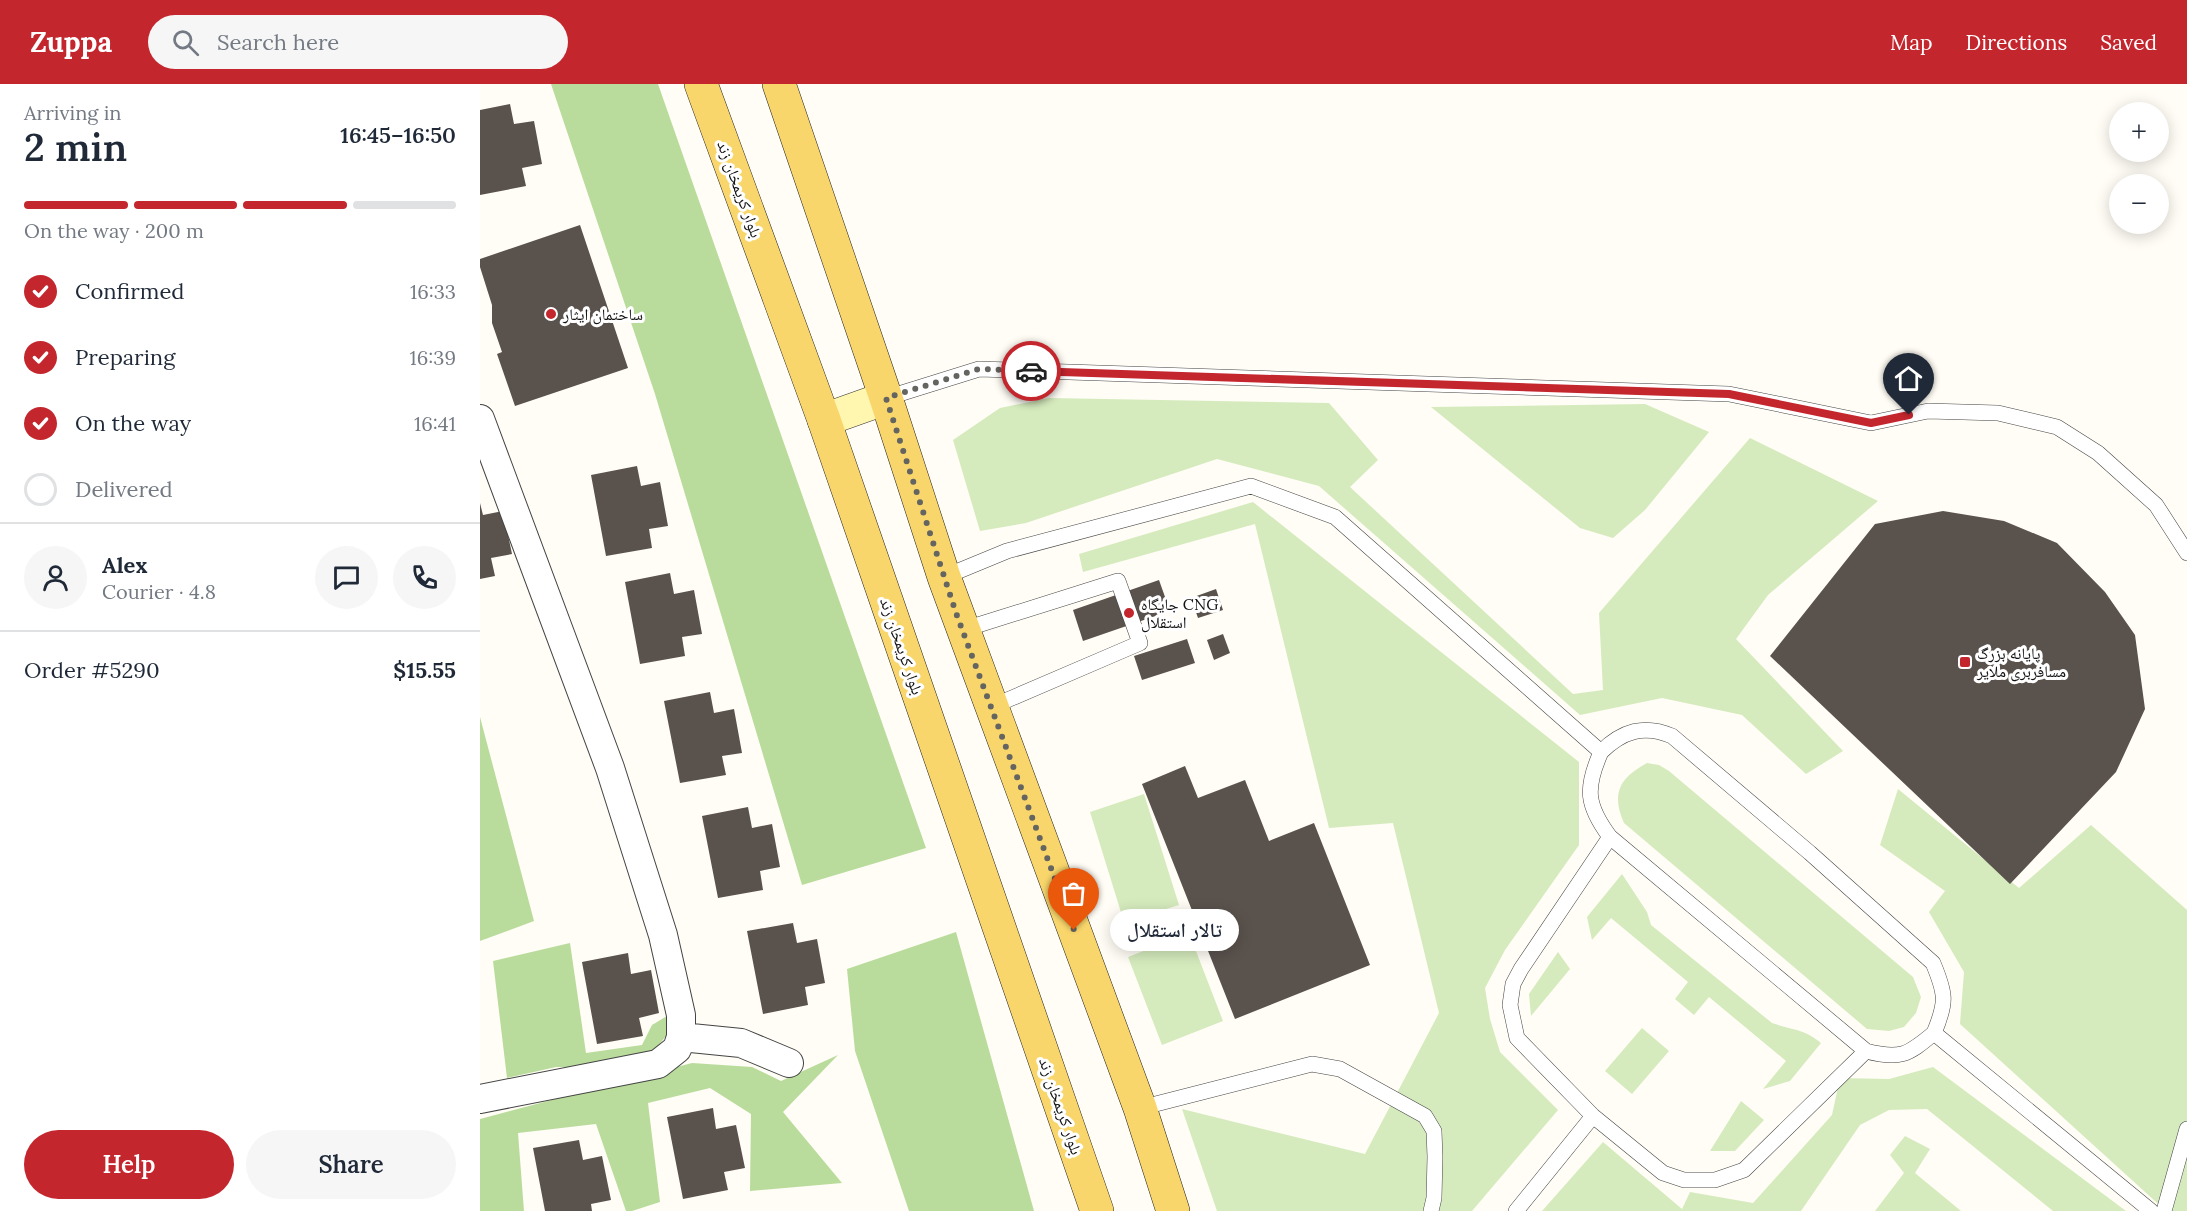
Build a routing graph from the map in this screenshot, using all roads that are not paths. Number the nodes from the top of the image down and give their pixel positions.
1 (701, 84) edge
2 (779, 84) edge
3 (886, 398) junction
4 (824, 420) junction
5 (482, 430) edge
6 (2187, 553) edge
7 (944, 577) junction
8 (963, 630) junction
9 (991, 707) junction
10 (1601, 752) junction
11 (1610, 837) junction
12 (1934, 1033) junction
13 (681, 1038) junction
14 (1866, 1051) junction
15 (789, 1064) dead end
16 (480, 1099) edge
17 (1140, 1108) junction
18 (1593, 1116) junction
19 (2187, 1129) edge
20 (1097, 1211) edge
21 (1173, 1211) edge
22 (1431, 1211) edge
23 (1516, 1211) edge
24 (2151, 1211) edge
25 (2164, 1211) edge

1 - 4 main road, بلوار کریمخان زند
2 - 3 main road
3 - 4 main road
3 - 6 lane
3 - 7 main road
4 - 20 main road, بلوار کریمخان زند
5 - 13 street
7 - 8 main road
7 - 10 lane
8 - 9 main road
8 - 9 lane
9 - 17 main road
10 - 11 lane
10 - 12 lane
11 - 14 lane
11 - 18 lane
12 - 14 lane
12 - 24 lane
13 - 15 street
13 - 16 street
14 - 18 lane
17 - 21 main road
17 - 22 lane
18 - 23 lane
19 - 25 lane

